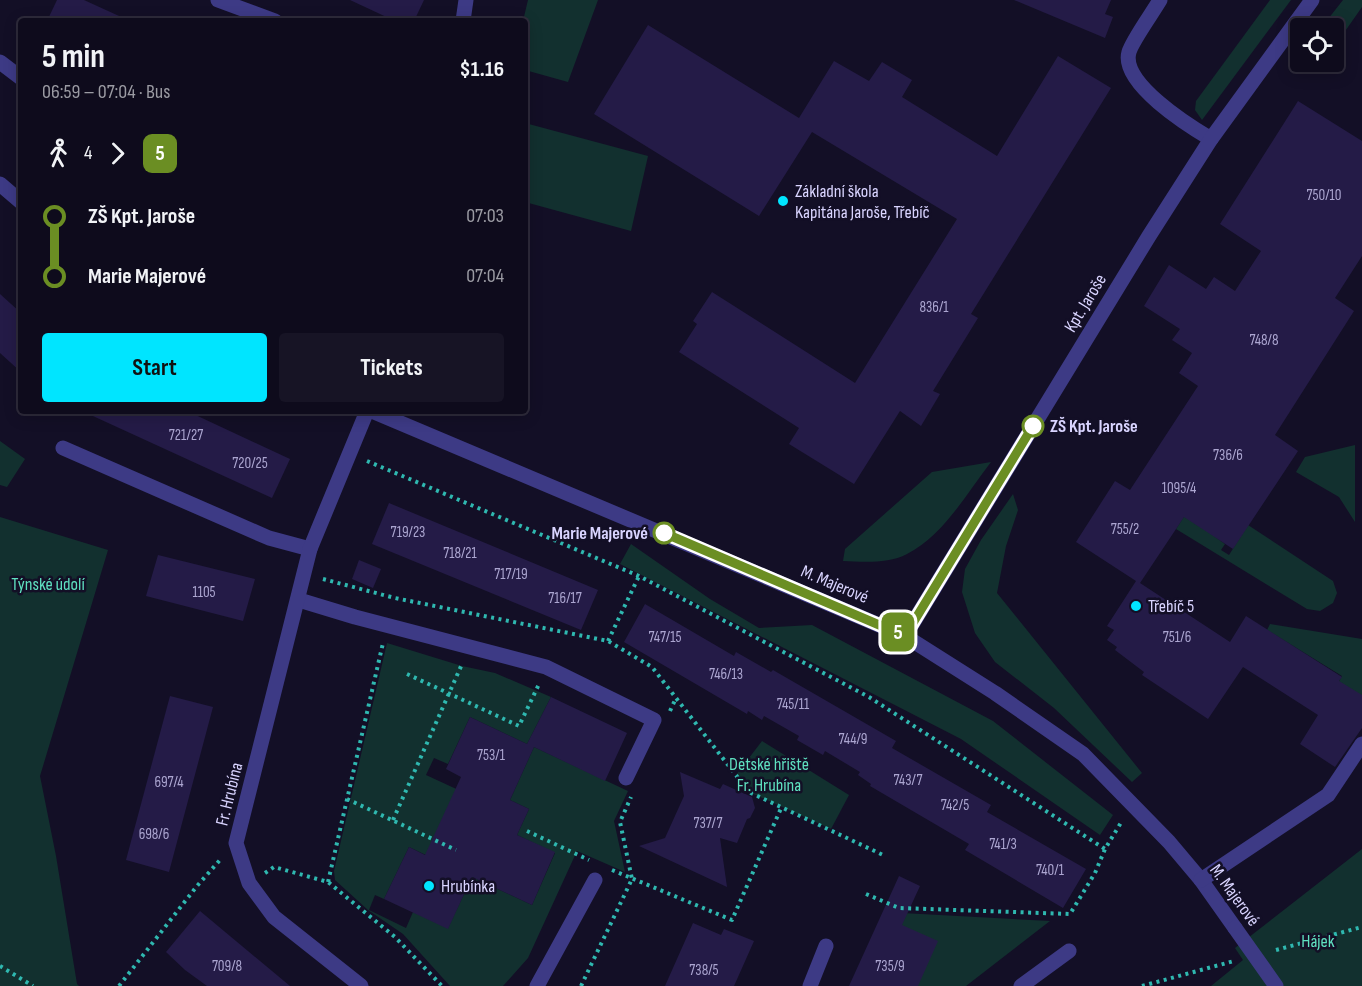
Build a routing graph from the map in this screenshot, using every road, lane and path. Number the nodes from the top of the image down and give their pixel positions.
1 (218, 0) edge
2 (466, 0) edge
3 (1160, 0) edge
4 (1312, 0) edge
5 (267, 18) edge
6 (463, 18) edge
7 (0, 62) edge
8 (18, 76) edge
9 (1211, 139) junction
10 (0, 184) edge
11 (18, 199) edge
12 (366, 414) edge
13 (379, 414) edge
14 (63, 448) dead end
15 (350, 454) junction
16 (310, 549) junction
17 (639, 576) junction
18 (299, 600) junction
19 (387, 625) junction
20 (905, 636) junction
21 (608, 641) dead end
22 (470, 647) junction
23 (546, 667) junction
24 (407, 674) dead end
25 (450, 693) junction
26 (676, 698) dead end
27 (667, 718) dead end
28 (1362, 744) edge
29 (630, 784) joint
30 (347, 799) junction
31 (1131, 804) junction
32 (782, 806) dead end
33 (393, 820) junction
34 (527, 831) dead end
35 (236, 843) junction
36 (1105, 849) junction
37 (456, 850) dead end
38 (590, 860) dead end
39 (274, 867) dead end
40 (611, 870) dead end
41 (632, 879) junction
42 (595, 880) dead end
43 (1201, 880) junction
44 (328, 882) junction
45 (866, 894) dead end
46 (826, 946) dead end
47 (1069, 951) dead end
48 (0, 966) edge
49 (33, 986) edge
50 (119, 986) edge
51 (361, 986) edge
52 (442, 986) edge
53 (537, 986) edge
54 (581, 986) edge
55 (810, 986) edge
56 (1022, 986) edge
57 (1276, 986) edge

1 - 5 street
2 - 6 street
3 - 9 street
4 - 9 street, Kpt. Jaroše
7 - 8 street
9 - 20 street, Kpt. Jaroše
10 - 11 street
12 - 15 street, Fr. Hrubína
13 - 20 street, M. Majerové
14 - 16 street
15 - 16 street, Fr. Hrubína
15 - 17 path
16 - 18 street, Fr. Hrubína
17 - 21 path
17 - 36 path
18 - 19 street
18 - 35 street, Fr. Hrubína
19 - 22 street
19 - 30 path
20 - 31 street, M. Majerové
22 - 23 street
22 - 25 path
23 - 25 path
23 - 29 street
24 - 25 path
25 - 33 path
26 - 27 path
28 - 43 street
29 - 41 path
30 - 33 path
30 - 44 path
31 - 36 path
31 - 43 street, M. Majerové
32 - 41 path
33 - 37 path
34 - 38 path
35 - 50 path
35 - 51 street, Fr. Hrubína
36 - 45 path
39 - 44 path
40 - 41 path
41 - 54 path
42 - 53 street
43 - 57 street, M. Majerové, bridge
44 - 52 path
46 - 55 street
47 - 56 street
48 - 49 path

